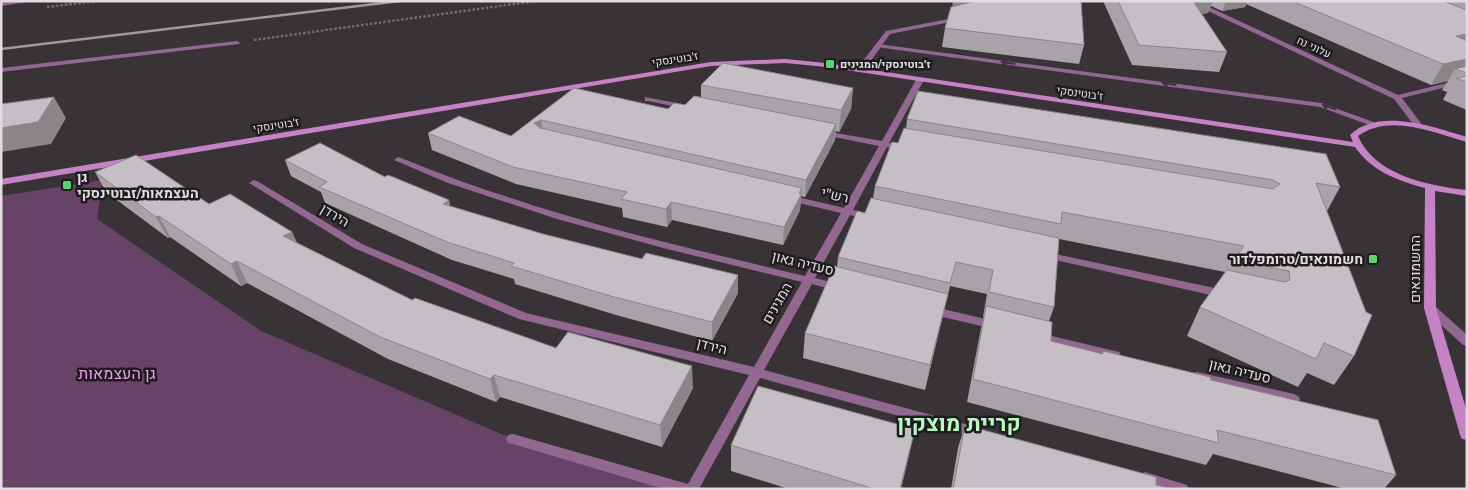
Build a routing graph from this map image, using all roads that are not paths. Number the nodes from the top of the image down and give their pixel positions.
1 (31, 1) edge
2 (1190, 1) edge
3 (1, 4) edge
4 (963, 18) edge
5 (237, 43) road end
6 (878, 46) junction
7 (1, 70) edge
8 (860, 70) junction
9 (920, 80) junction
10 (1467, 80) edge
11 (1397, 97) junction
12 (648, 99) dead end
13 (697, 109) edge
14 (1375, 124) junction
15 (1419, 126) junction
16 (815, 132) edge
17 (1467, 140) edge
18 (884, 145) junction
19 (1355, 145) junction
20 (912, 150) edge
21 (398, 160) dead end
22 (1, 182) edge
23 (254, 183) dead end
24 (1430, 186) junction
25 (1467, 193) edge
26 (780, 196) edge
27 (846, 211) junction
28 (875, 218) edge
29 (1038, 254) edge
30 (808, 280) junction
31 (846, 289) edge
32 (1231, 296) edge
33 (922, 308) edge
34 (1430, 308) junction
35 (1008, 329) edge
36 (1027, 334) edge
37 (1467, 342) edge
38 (1122, 357) edge
39 (755, 372) junction
40 (1189, 374) edge
41 (1294, 400) edge
42 (1467, 435) edge
43 (993, 437) edge
44 (513, 439) dead end
45 (1135, 476) edge
46 (685, 489) edge
47 (692, 489) edge
48 (1182, 489) edge

1 - 3 street
2 - 11 street, עלוני נח
4 - 6 street
5 - 7 street
6 - 8 street
14 -> 6 street
8 - 9 street, ז'בוטינסקי
8 - 22 street, ז'בוטינסקי
9 - 18 street, המגינים
9 - 19 street, ז'בוטינסקי
10 - 11 street
11 - 15 street, עלוני נח
12 - 13 street
14 - 15 street
14 - 19 street
15 - 17 street
16 - 18 street
18 - 20 street
18 - 27 street, המגינים
19 - 24 street
21 - 30 street, סעדיה גאון
23 - 39 street, הירדן
24 - 25 street
24 - 34 street, החשמונאים
26 - 27 street, רש"י
27 - 28 street, רש"י
27 - 30 street, המגינים
29 - 32 street
30 - 31 street, סעדיה גאון
30 - 39 street, המגינים
33 - 35 street
34 - 37 street
34 - 42 street, החשמונאים
36 - 38 street
39 - 43 street, הירדן
39 - 47 street, המגינים
40 - 41 street, סעדיה גאון
44 - 46 street
45 - 48 street

